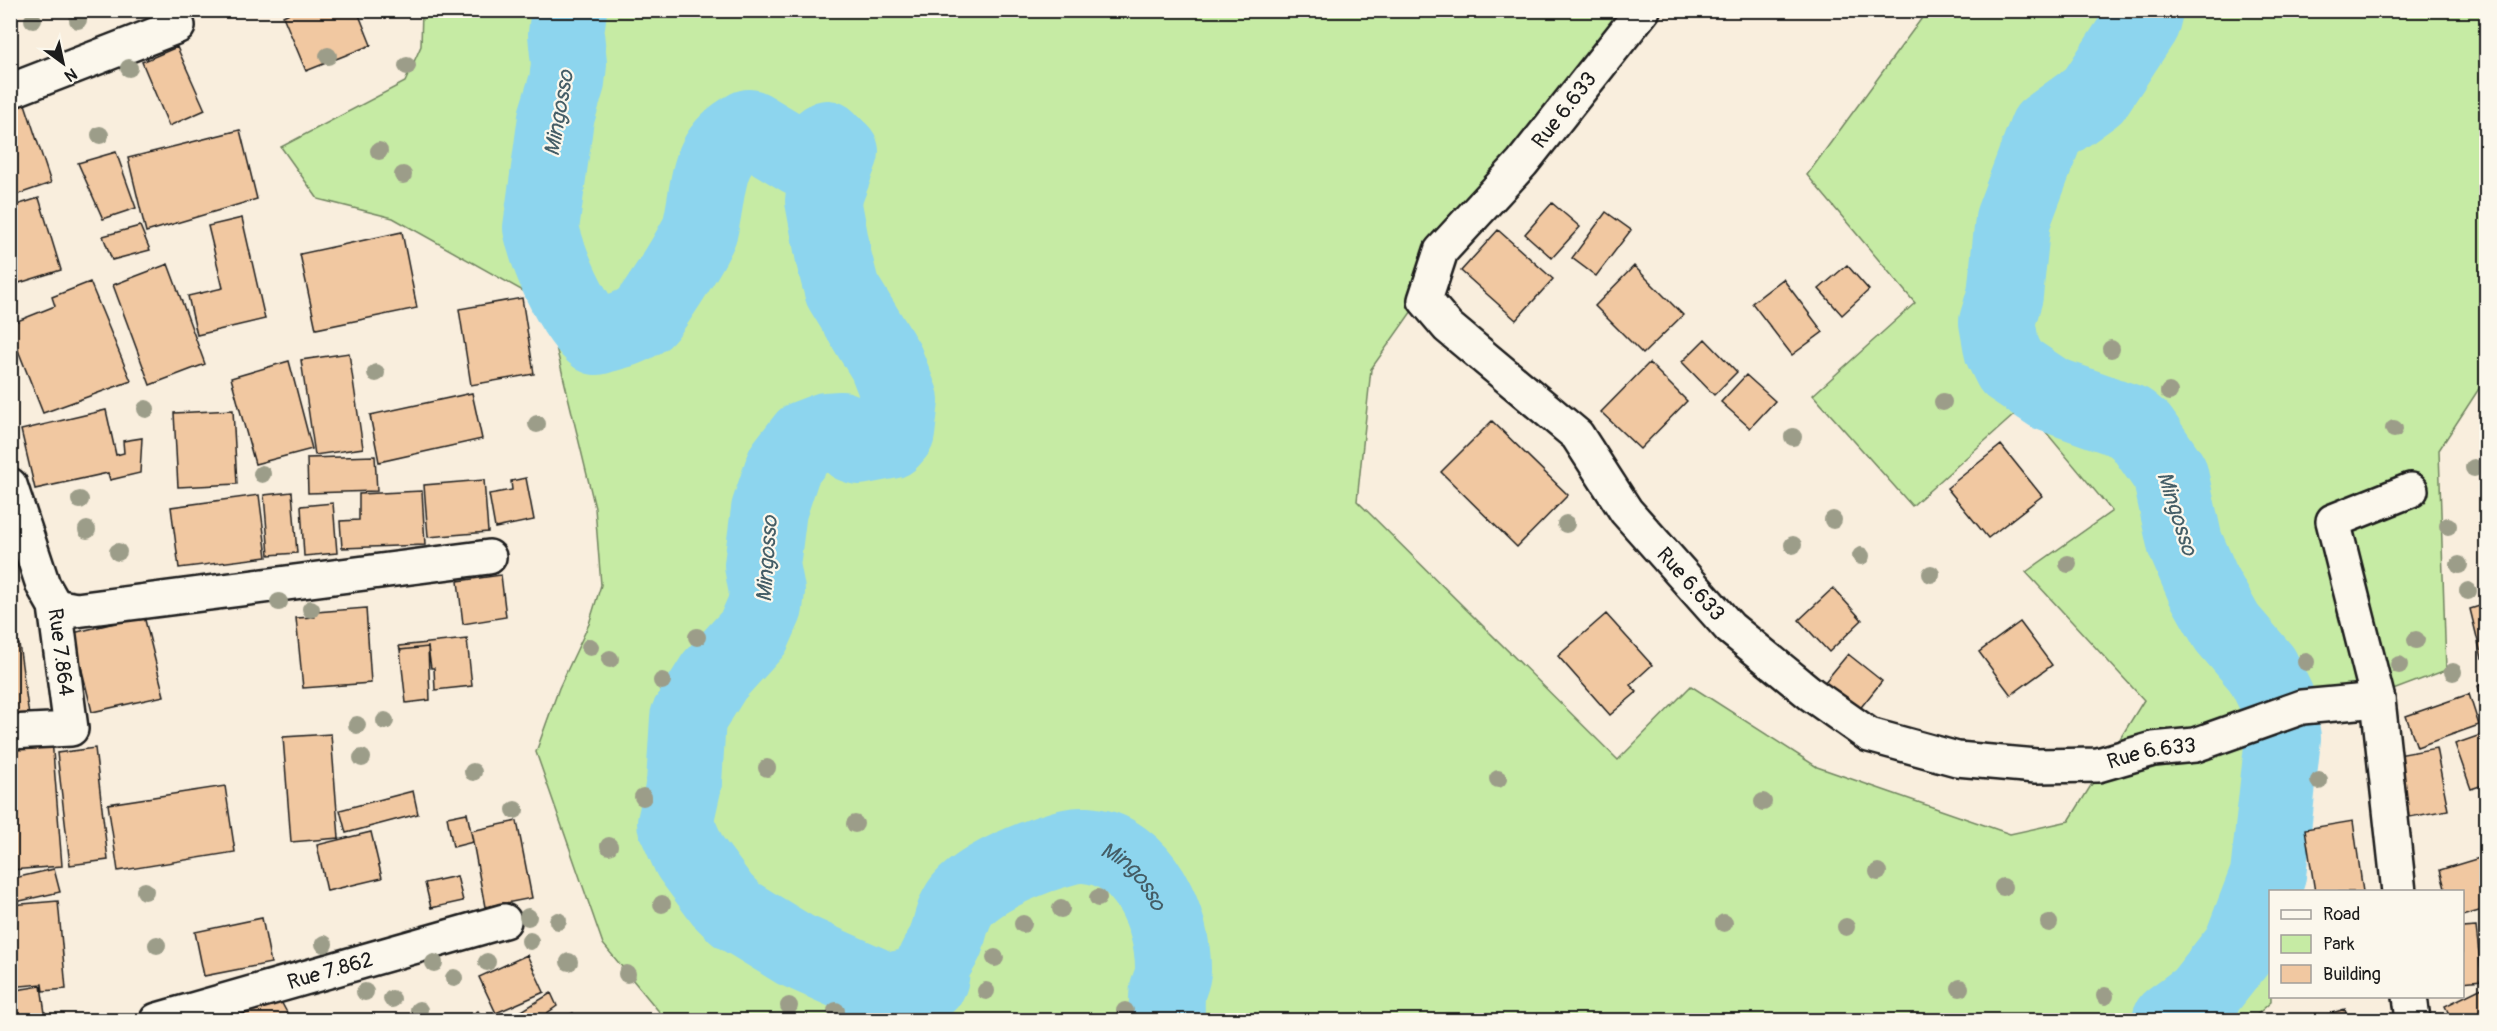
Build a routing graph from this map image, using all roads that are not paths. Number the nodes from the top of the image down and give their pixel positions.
1 (1643, 10) edge
2 (178, 26) dead end
3 (10, 91) edge
4 (10, 484) edge
5 (2411, 490) dead end
6 (489, 557) dead end
7 (55, 606) junction
8 (2378, 700) junction
9 (10, 732) edge
10 (2399, 890) edge
11 (504, 921) dead end
12 (2410, 998) edge
13 (157, 1020) edge
14 (2413, 1020) edge

1 - 8 street, Rue 6.633
2 - 3 street
4 - 7 street, Rue 7.864
5 - 8 street
6 - 7 street
7 - 9 street, Rue 7.864
8 - 10 street
11 - 13 street, Rue 7.862
12 - 14 street

